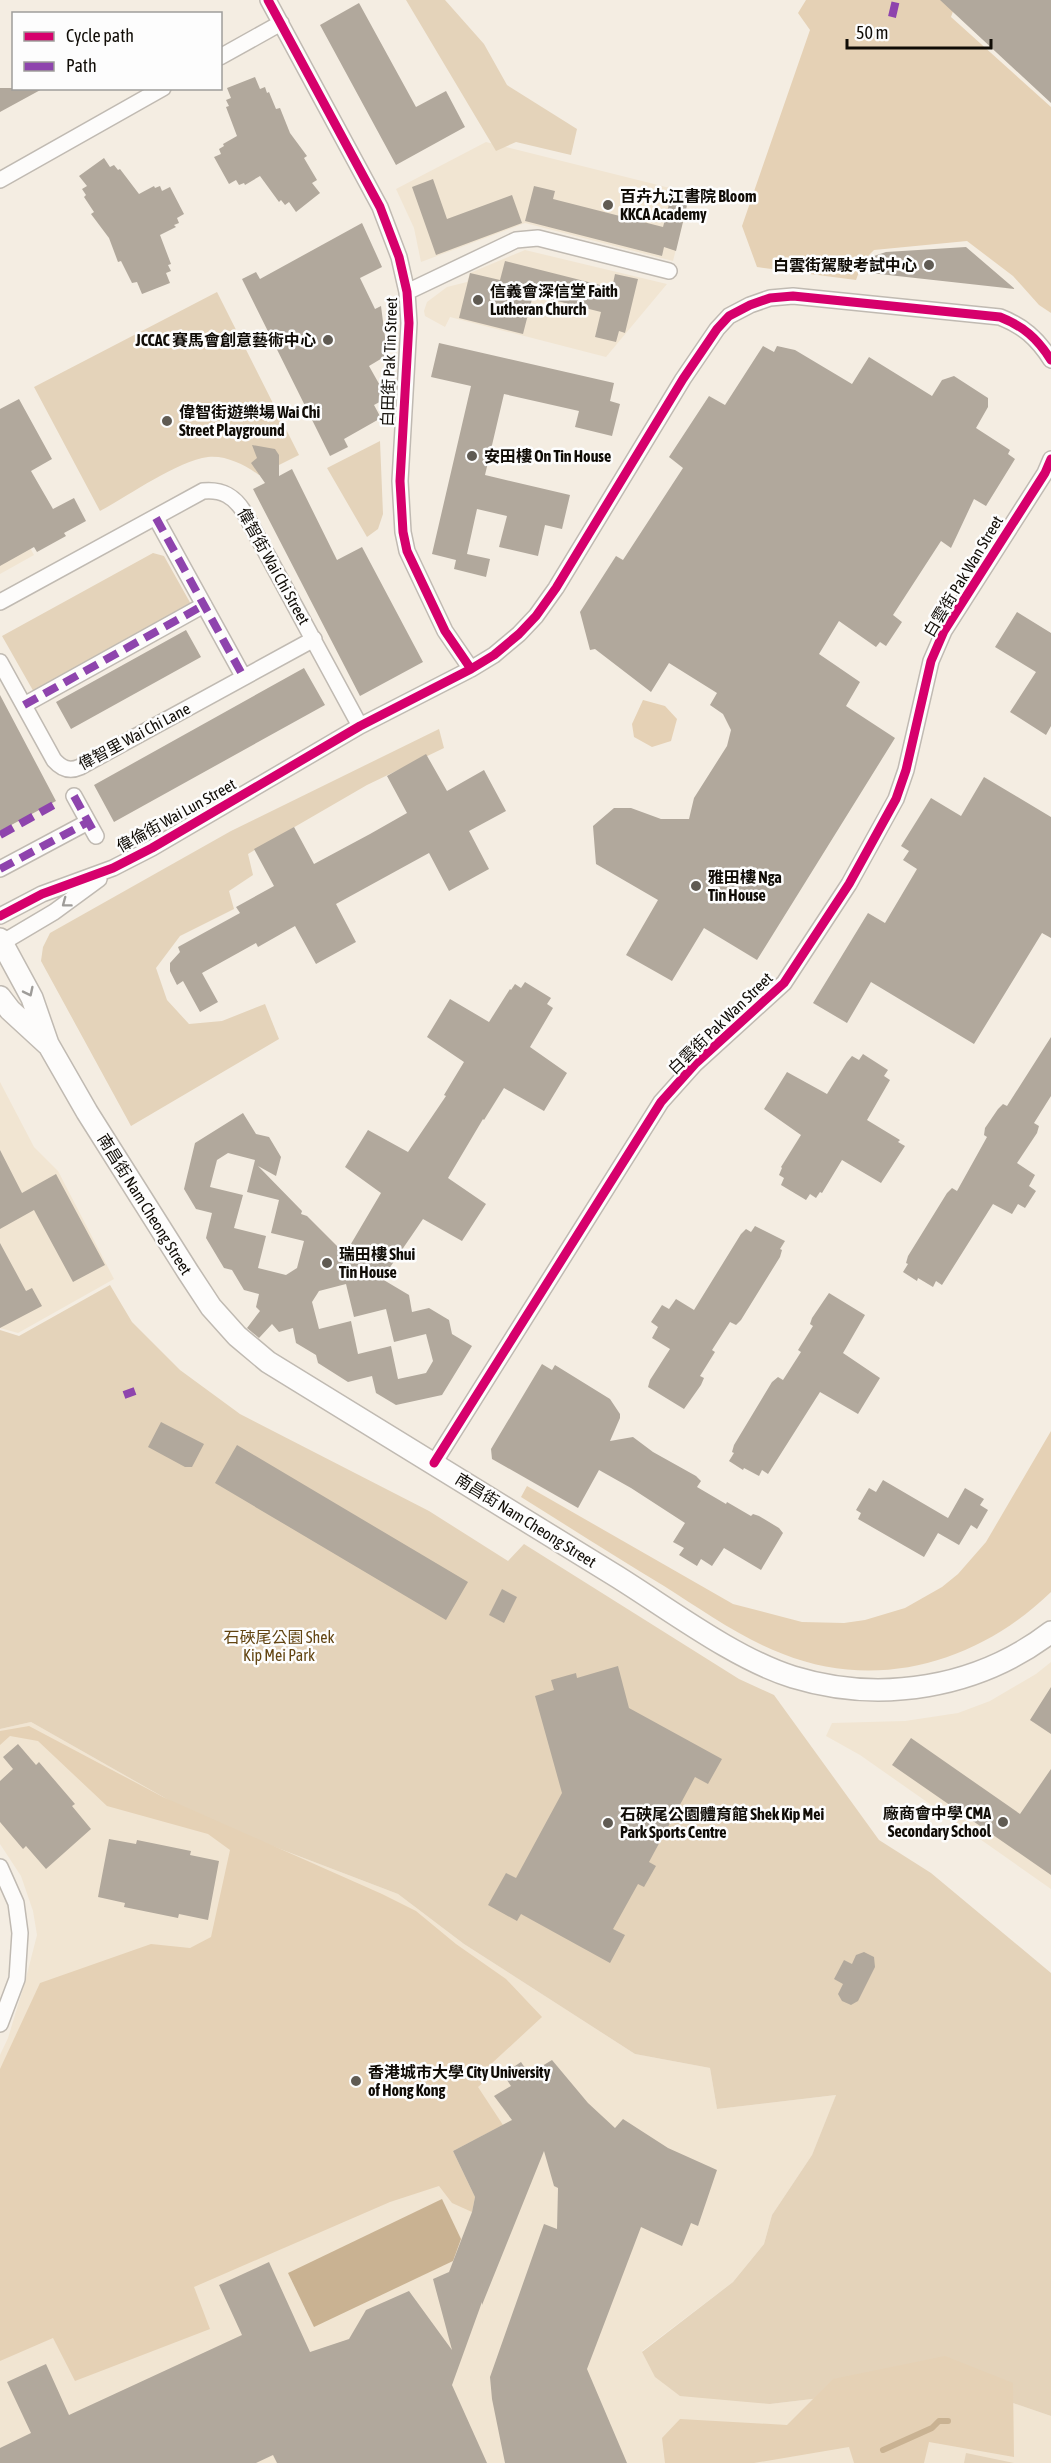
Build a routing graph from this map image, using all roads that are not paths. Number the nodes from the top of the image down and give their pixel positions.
1 (268, 0) edge
2 (281, 23) junction
3 (222, 56) edge
4 (159, 90) edge
5 (0, 180) edge
6 (669, 272) dead end
7 (407, 292) junction
8 (1051, 360) edge
9 (1051, 459) edge
10 (156, 518) junction
11 (0, 602) edge
12 (204, 605) junction
13 (314, 639) junction
14 (0, 662) edge
15 (471, 669) junction
16 (243, 676) junction
17 (24, 705) junction
18 (360, 726) junction
19 (74, 796) dead end
20 (88, 822) junction
21 (96, 836) dead end
22 (113, 868) junction
23 (0, 869) edge
24 (0, 916) edge
25 (1, 942) edge
26 (0, 997) edge
27 (48, 1044) junction
28 (434, 1463) junction
29 (1051, 1632) edge
30 (0, 1867) edge
31 (0, 2024) edge

1 - 2 street, 白田街 Pak Tin Street
2 - 3 street
2 - 7 street, 白田街 Pak Tin Street
4 - 5 street
6 - 7 street
7 - 15 street, 白田街 Pak Tin Street
8 - 15 street
9 - 28 street, 白雲街 Pak Wan Street
10 - 11 street, 偉智街 Wai Chi Street
10 - 12 street
10 - 13 street, 偉智街 Wai Chi Street
12 - 16 street
12 - 17 street
13 - 16 street, 偉智里 Wai Chi Lane
13 - 18 street, 偉智街 Wai Chi Street
14 - 17 street, 偉智里 Wai Chi Lane
15 - 18 street
16 - 17 street, 偉智里 Wai Chi Lane
18 - 22 street, 偉倫街 Wai Lun Street
19 - 20 street
20 - 21 street
20 - 23 street
22 - 24 street, 偉倫街 Wai Lun Street
22 -> 25 street, 偉倫街 Wai Lun Street
25 -> 27 main road, 南昌街 Nam Cheong Street
26 - 27 main road, 南昌街 Nam Cheong Street
27 - 28 main road, 南昌街 Nam Cheong Street
28 - 29 main road, 南昌街 Nam Cheong Street
30 - 31 street

